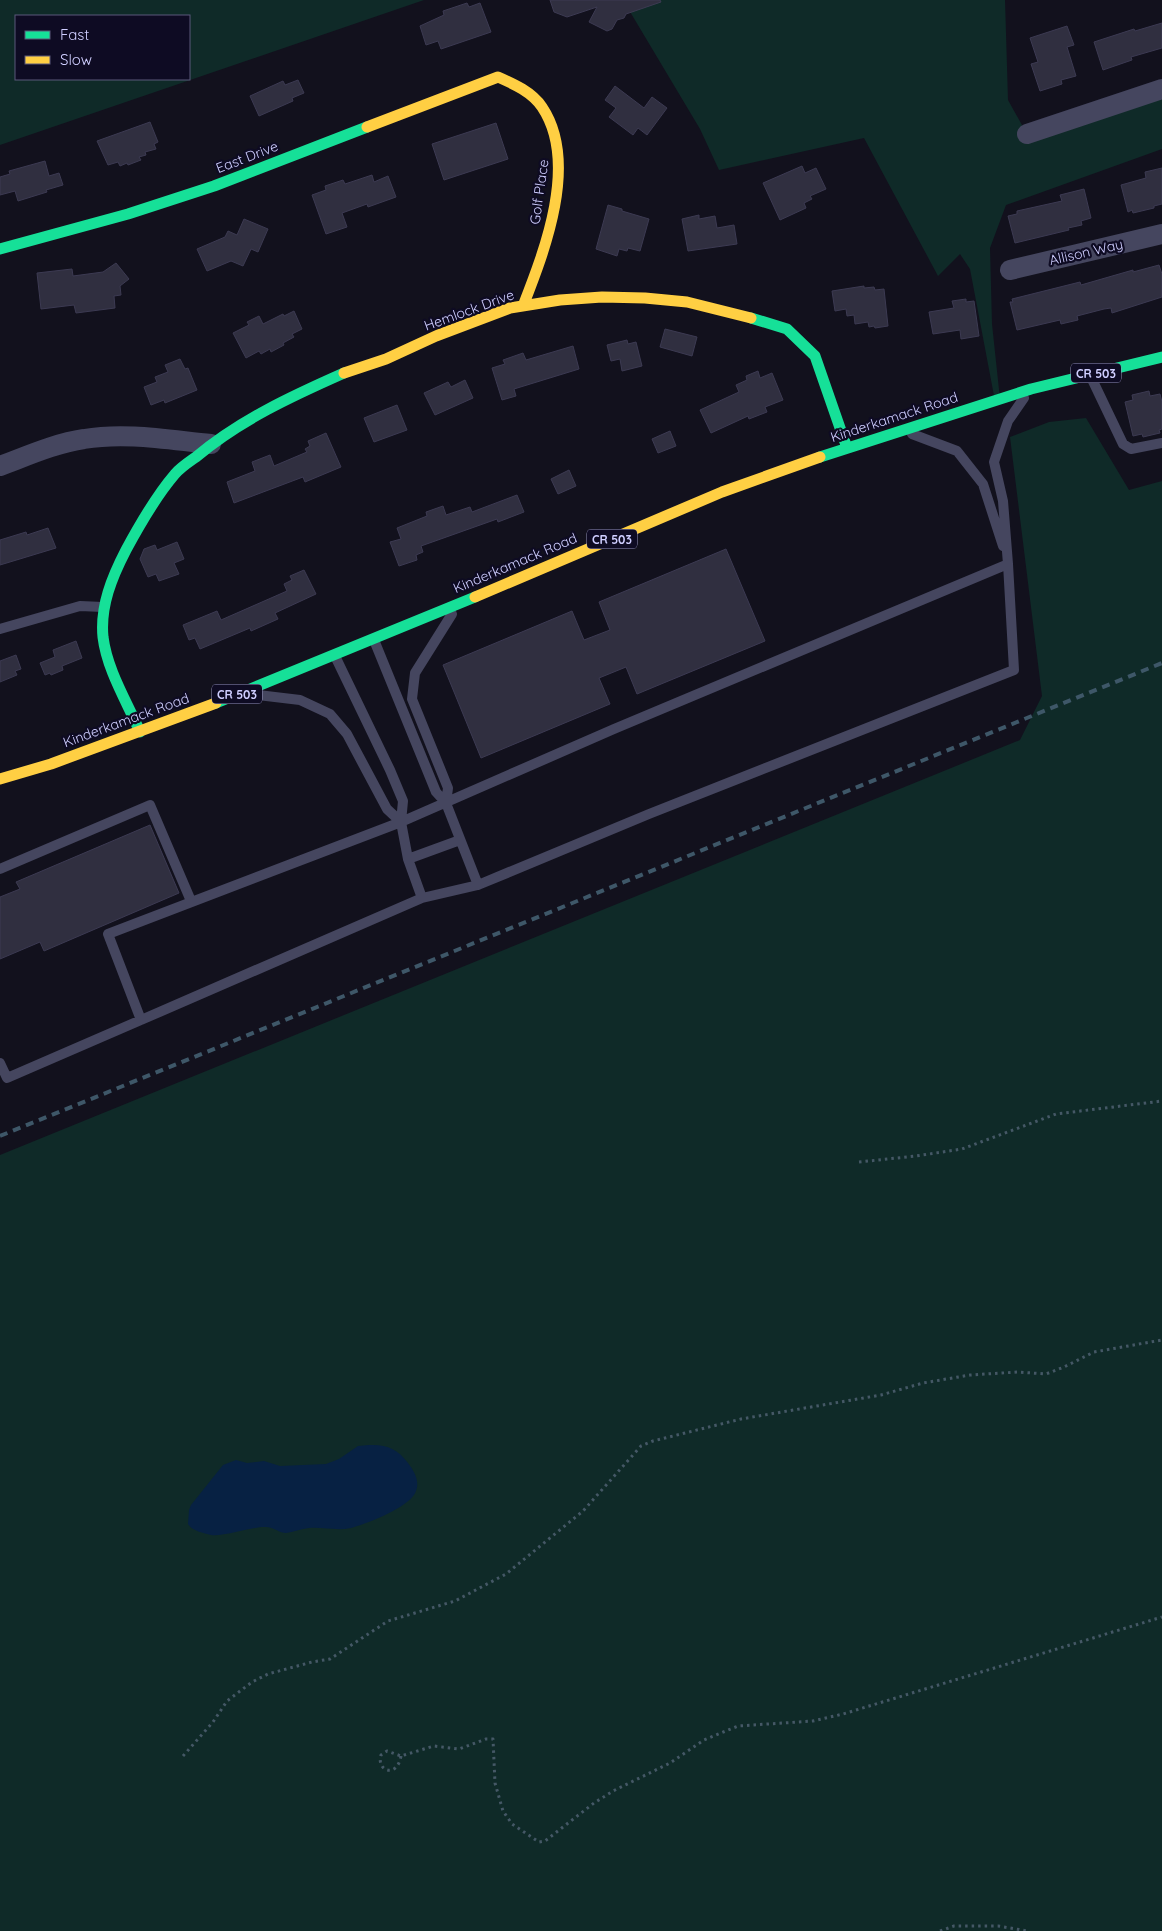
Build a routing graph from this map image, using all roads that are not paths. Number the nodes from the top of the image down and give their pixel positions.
1 (498, 77) joint
2 (1162, 89) edge
3 (1027, 134) dead end
4 (1162, 234) edge
5 (0, 249) edge
6 (1010, 270) dead end
7 (523, 306) junction
8 (1162, 357) edge
9 (1090, 374) junction
10 (1031, 389) junction
11 (902, 430) junction
12 (1162, 443) edge
13 (211, 444) junction
14 (847, 448) junction
15 (0, 466) edge
16 (1008, 564) junction
17 (458, 604) junction
18 (105, 607) junction
19 (1, 629) edge
20 (373, 639) junction
21 (335, 655) junction
22 (239, 694) junction
23 (140, 732) junction
24 (0, 779) edge
25 (446, 803) junction
26 (401, 822) junction
27 (460, 840) junction
28 (408, 859) junction
29 (0, 869) edge
30 (478, 885) junction
31 (422, 898) junction
32 (191, 901) junction
33 (141, 1020) junction
34 (0, 1063) edge

1 - 5 street, East Drive
1 - 7 street, Golf Place
2 - 3 street
4 - 6 street, Allison Way
7 - 13 street, Hemlock Drive
7 - 14 street, Hemlock Drive
8 - 9 street, Kinderkamack Road / CR 503
9 - 10 street, Kinderkamack Road / CR 503
9 - 12 lane
10 - 11 street, Kinderkamack Road / CR 503
10 - 16 lane
11 - 14 street, Kinderkamack Road / CR 503
11 - 16 lane
13 - 15 street
13 - 18 street, Hemlock Drive
14 - 17 street, Kinderkamack Road / CR 503
16 - 25 lane
16 - 30 lane
17 - 20 street, Kinderkamack Road / CR 503
17 - 25 lane
18 - 19 lane
18 - 23 street, Hemlock Drive
20 - 21 street, Kinderkamack Road / CR 503
20 - 25 lane
21 - 22 street, Kinderkamack Road / CR 503
21 - 26 lane
22 - 23 street, Kinderkamack Road / CR 503
22 - 26 lane
23 - 24 street, Kinderkamack Road / CR 503
25 - 26 lane
25 - 27 lane
26 - 28 lane
26 - 32 lane
27 - 28 lane
27 - 30 lane
28 - 31 lane
29 - 32 lane
30 - 31 lane
31 - 33 lane
32 - 33 lane
33 - 34 lane

